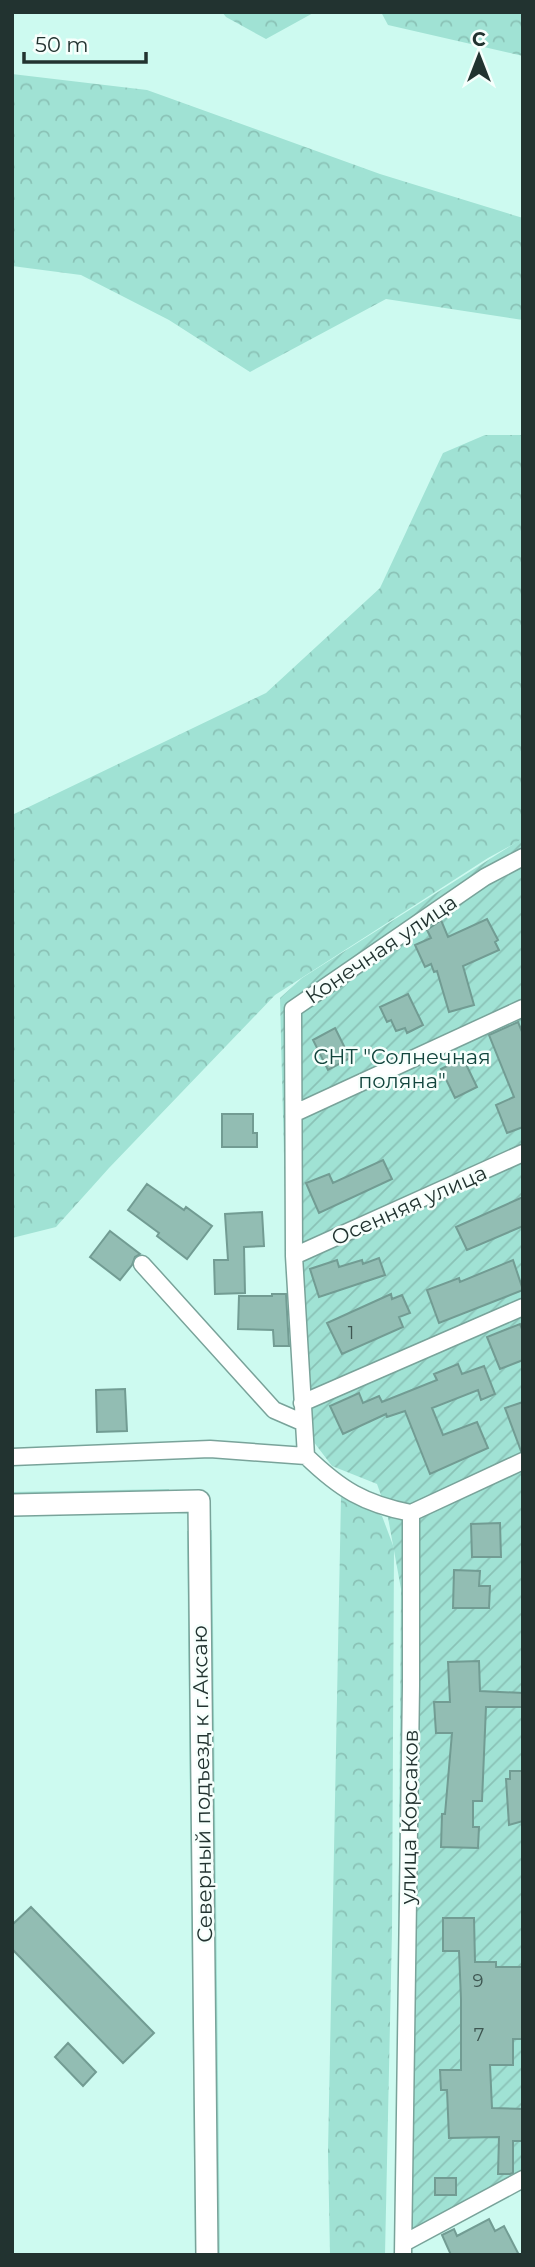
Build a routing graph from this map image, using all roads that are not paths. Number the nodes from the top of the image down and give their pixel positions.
1 (523, 857) edge
2 (523, 1008) edge
3 (295, 1113) junction
4 (523, 1153) edge
5 (295, 1256) junction
6 (142, 1264) dead end
7 (523, 1307) edge
8 (302, 1403) junction
9 (304, 1423) junction
10 (306, 1456) junction
11 (12, 1457) edge
12 (523, 1461) edge
13 (12, 1504) edge
14 (411, 1513) junction
15 (523, 2179) edge
16 (404, 2249) edge
17 (207, 2255) edge

1 - 3 street, Конечная улица
2 - 3 street
3 - 5 street
4 - 5 street, Осенняя улица
5 - 8 street
6 - 9 street
7 - 8 street
8 - 9 street
9 - 10 street
10 - 11 street
10 - 14 street
12 - 14 street
13 - 17 street, Северный подъезд к г.Аксаю
14 - 16 street, улица Корсаков
15 - 16 street

